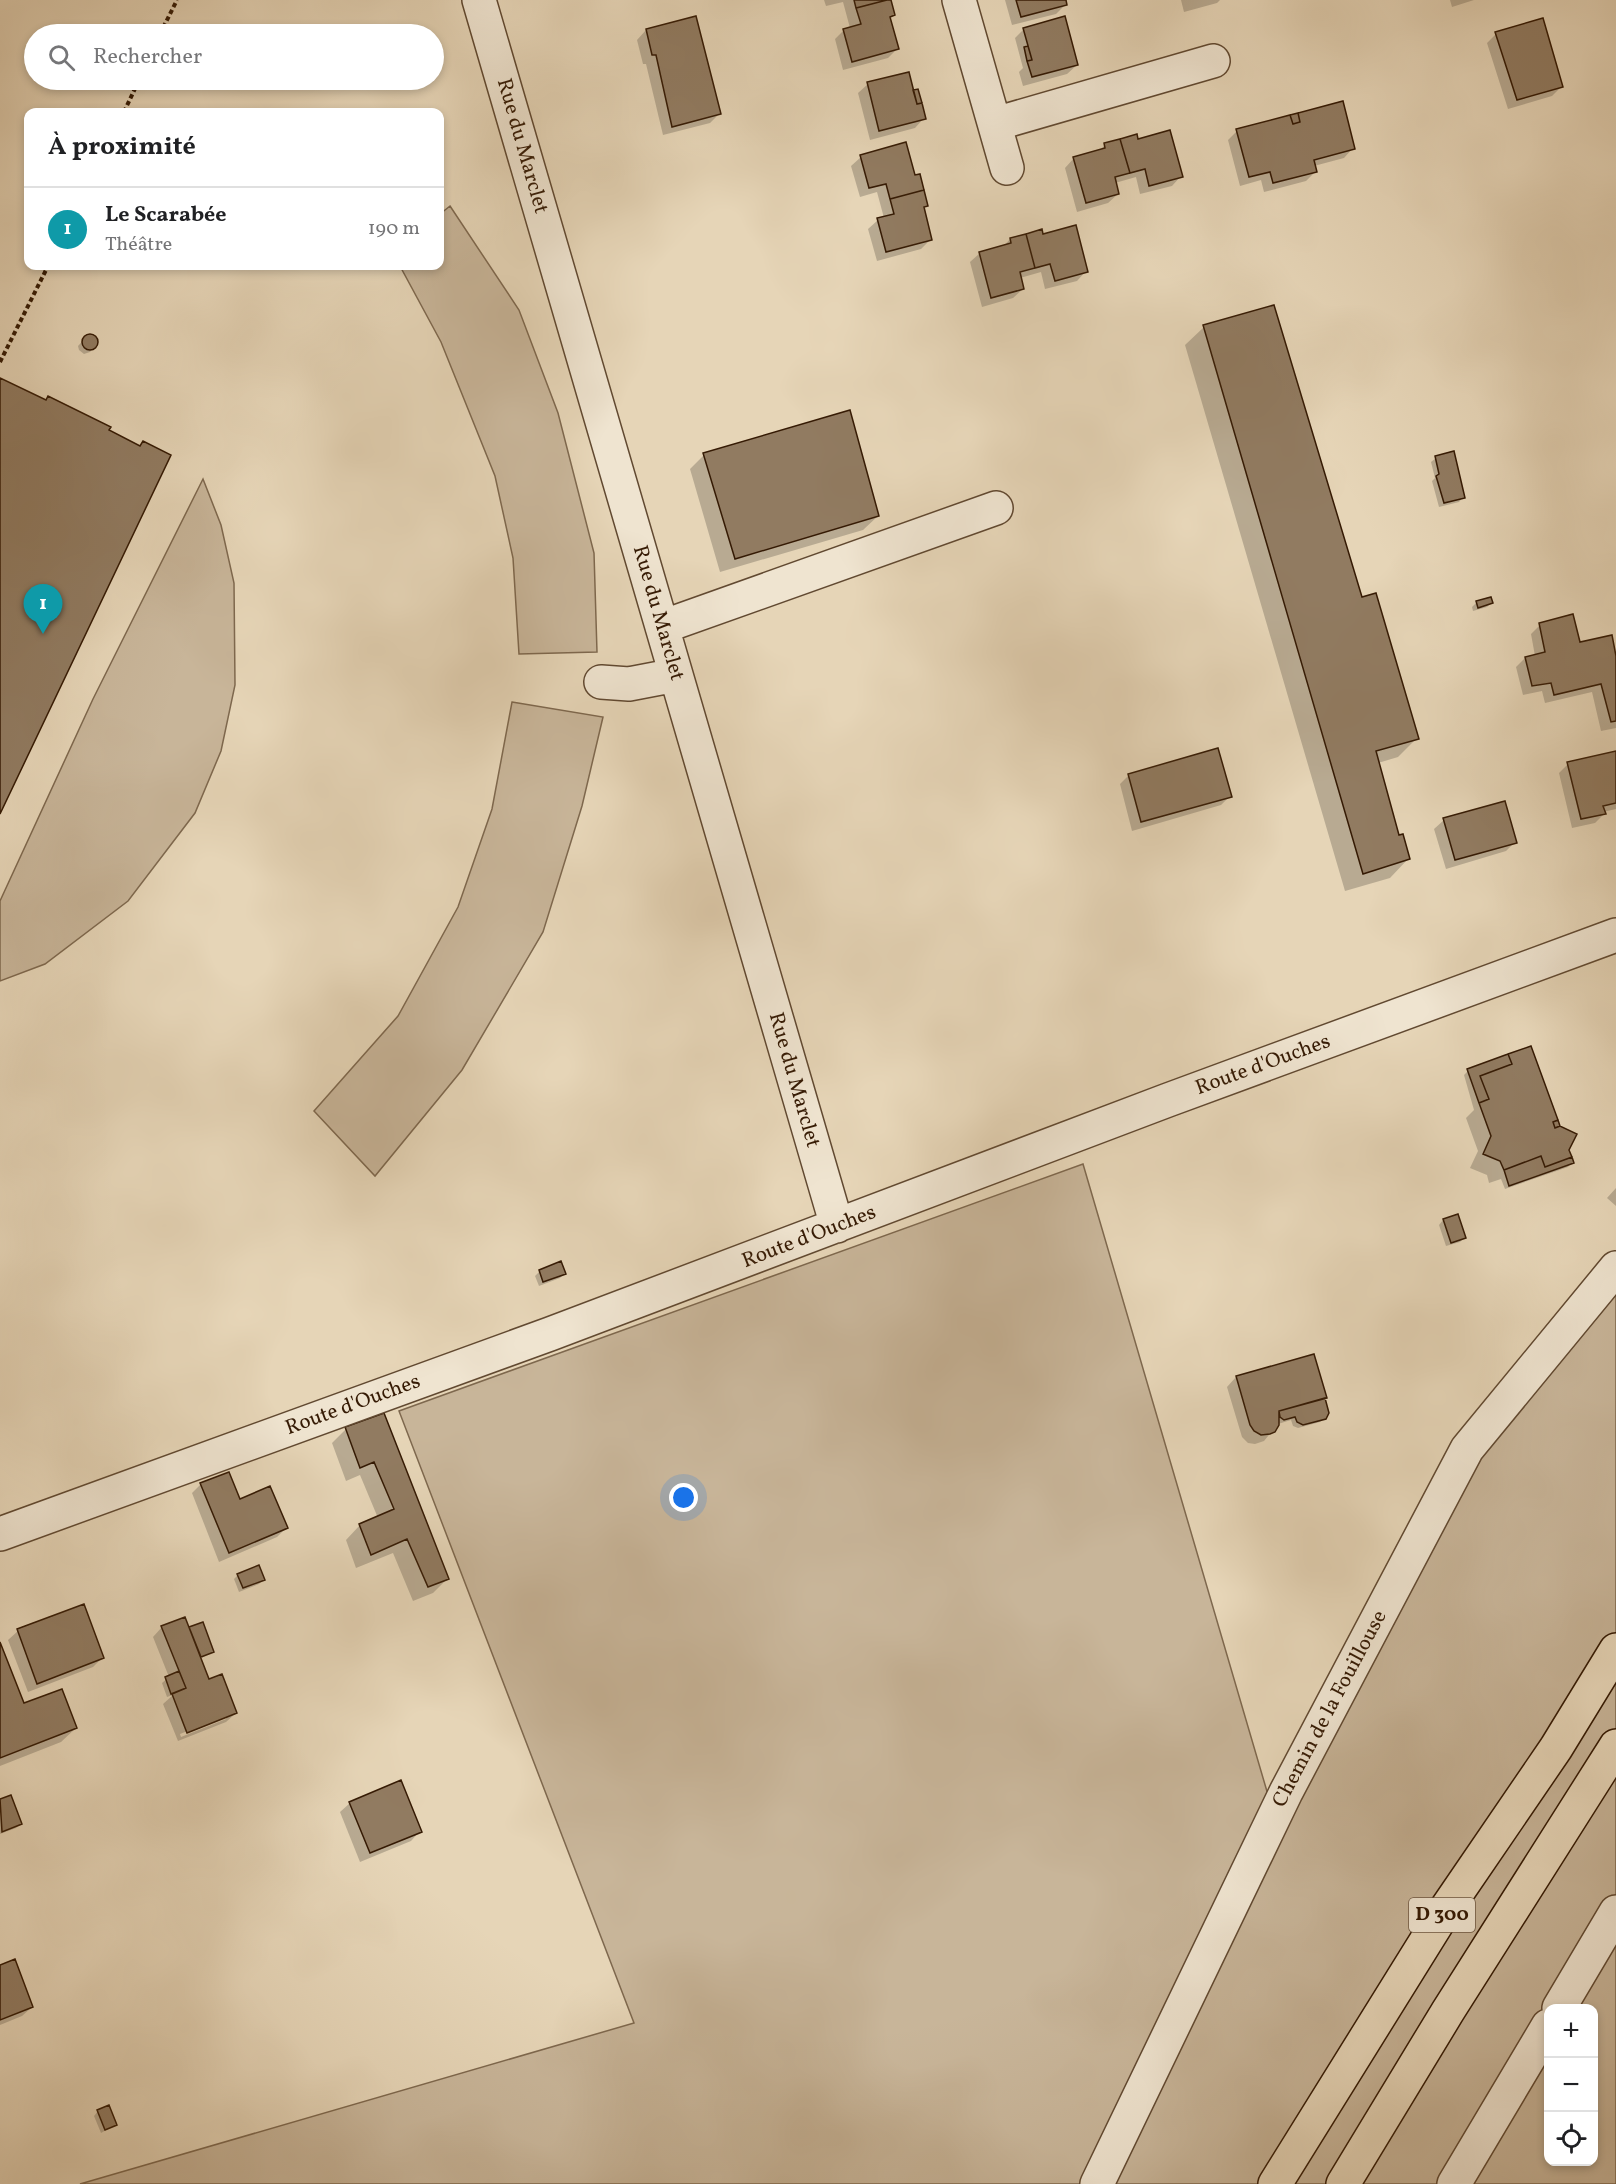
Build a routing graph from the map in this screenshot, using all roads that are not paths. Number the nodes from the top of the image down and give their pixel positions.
1 (479, 0) edge
2 (959, 0) edge
3 (1213, 61) dead end
4 (994, 124) junction
5 (1007, 168) dead end
6 (996, 508) dead end
7 (662, 627) junction
8 (676, 675) junction
9 (601, 682) dead end
10 (1616, 935) edge
11 (837, 1226) junction
12 (1616, 1268) edge
13 (0, 1534) edge
14 (1616, 1650) edge
15 (1616, 1746) edge
16 (1616, 1912) edge
17 (1561, 2004) edge
18 (1544, 2033) edge
19 (1097, 2184) edge
20 (1275, 2184) edge
21 (1343, 2184) edge
22 (1454, 2184) edge

1 - 7 street, Rue du Marclet
2 - 4 street
3 - 4 street
4 - 5 street
6 - 7 street
7 - 8 street, Rue du Marclet
8 - 9 street
8 - 11 street, Rue du Marclet
10 - 11 street, Route d'Ouches
11 - 13 street, Route d'Ouches
12 - 19 street, Chemin de la Fouillouse
14 - 20 main road, D 300
15 - 21 main road, D 300
16 - 17 street
18 - 22 street

